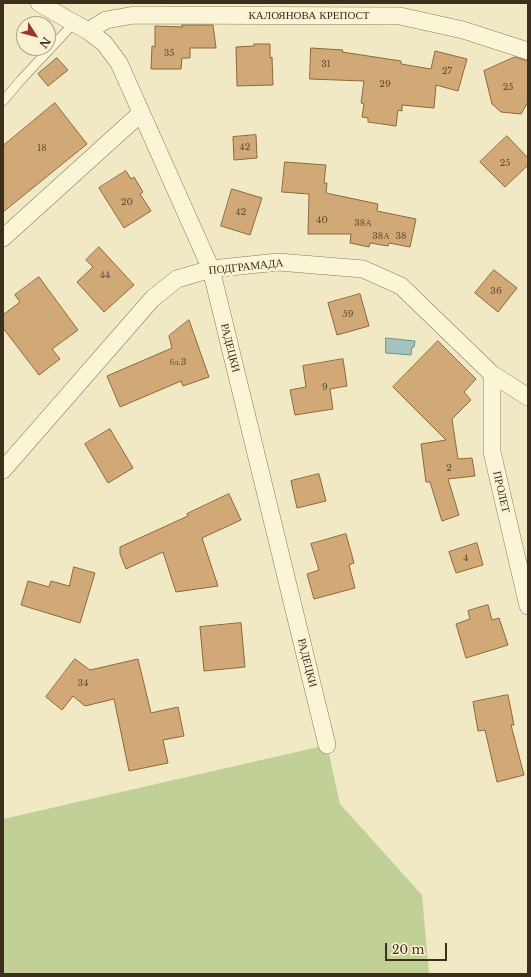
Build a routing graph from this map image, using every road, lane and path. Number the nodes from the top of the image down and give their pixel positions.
1 (39, 3) edge
2 (81, 27) junction
3 (528, 51) edge
4 (3, 101) edge
5 (141, 113) junction
6 (3, 238) edge
7 (211, 269) junction
8 (492, 374) junction
9 (528, 396) edge
10 (3, 470) edge
11 (528, 606) edge
12 (327, 745) dead end

1 - 2 street, РАДЕЦКИ
2 - 3 street, КАЛОЯНОВА КРЕПОСТ
2 - 4 lane
2 - 5 street, РАДЕЦКИ
5 - 6 street
5 - 7 street, РАДЕЦКИ
7 - 8 street, ПОДГРАМАДА
7 - 10 street, ПОДГРАМАДА
7 - 12 street, РАДЕЦКИ
8 - 9 street, ПОДГРАМАДА
8 - 11 street, ПРОЛЕТ

